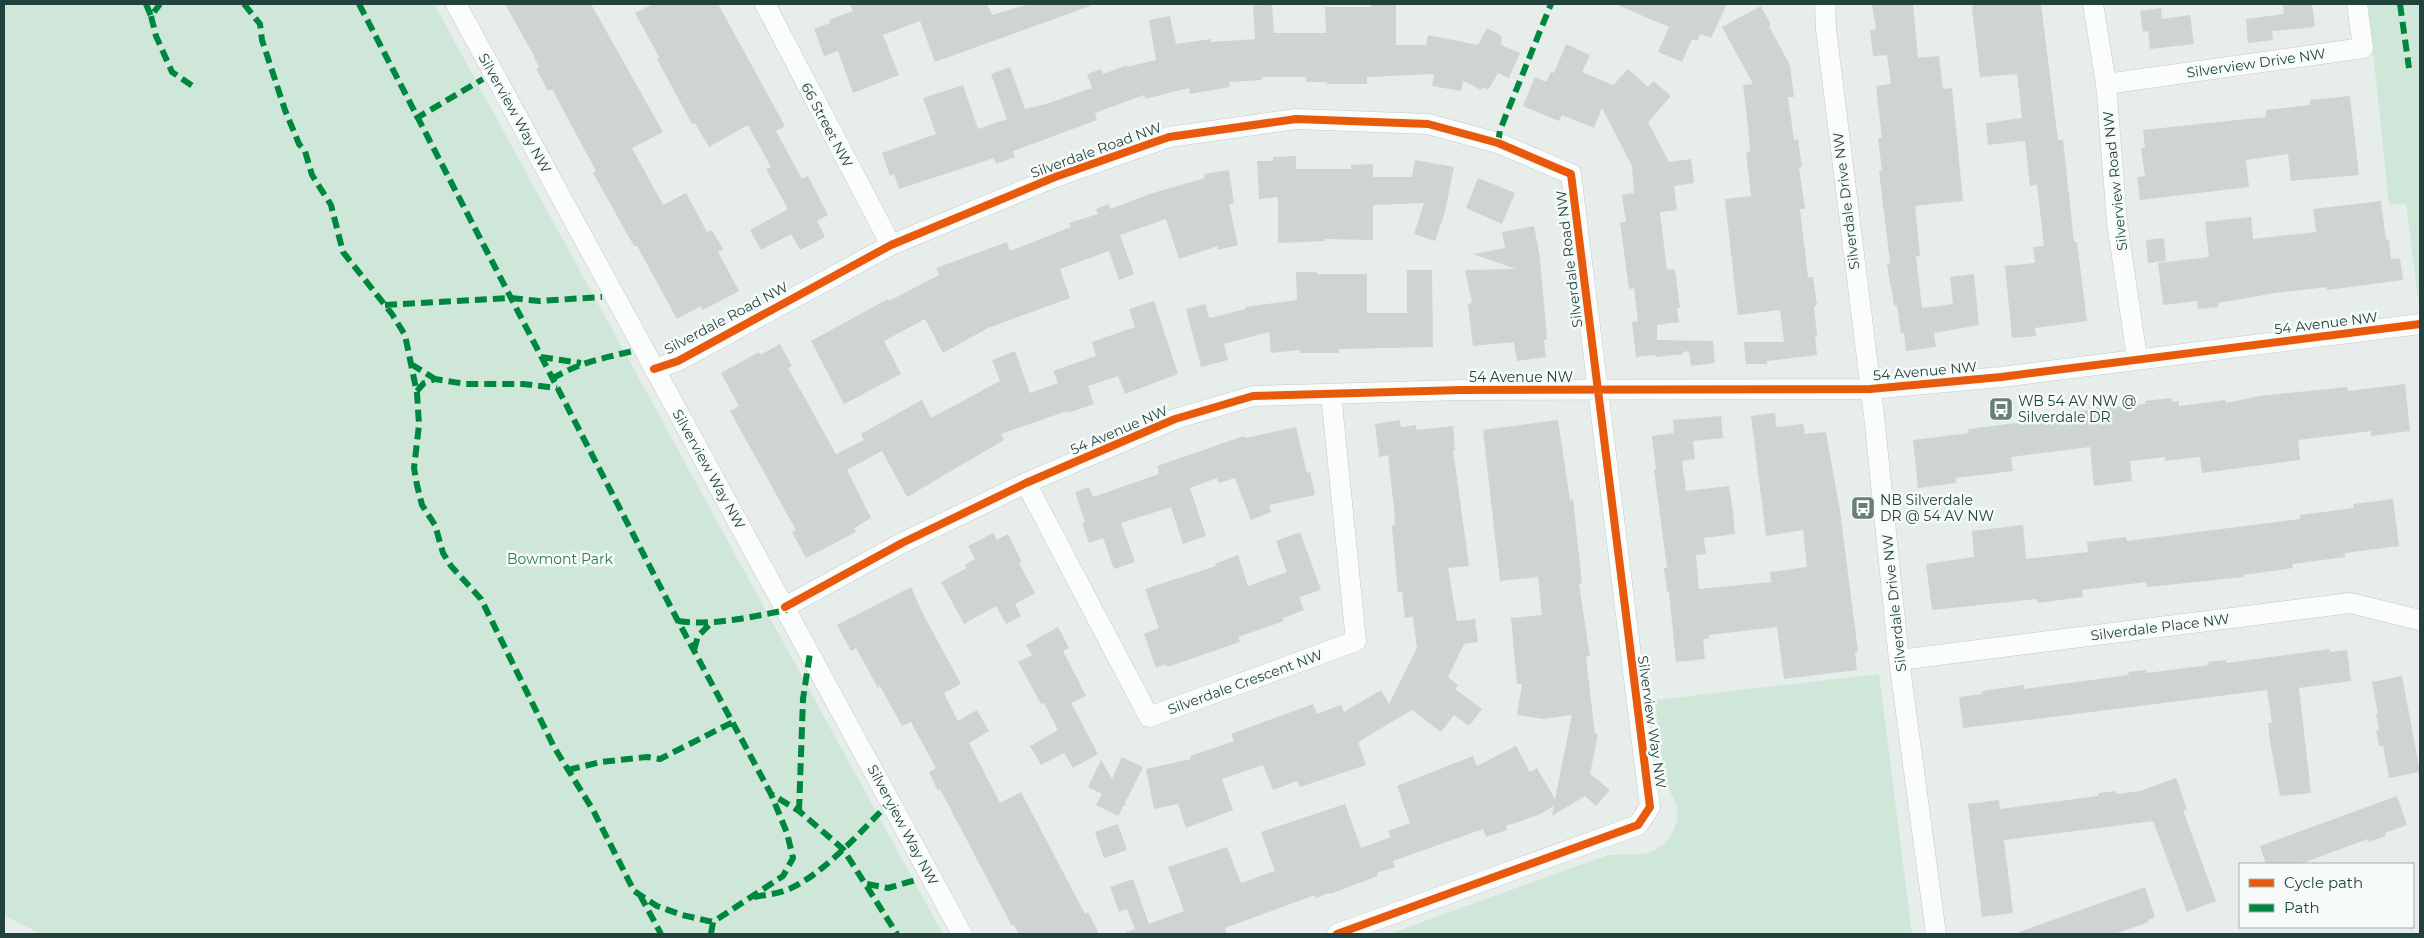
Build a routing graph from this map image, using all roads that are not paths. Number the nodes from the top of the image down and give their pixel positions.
1 (456, 4) edge
2 (764, 4) edge
3 (1825, 4) edge
4 (2092, 4) edge
5 (2357, 4) edge
6 (2106, 84) junction
7 (891, 245) junction
8 (2420, 324) edge
9 (2137, 358) junction
10 (654, 369) junction
11 (1870, 388) junction
12 (1597, 389) junction
13 (1331, 394) junction
14 (1026, 483) junction
15 (785, 607) junction
16 (2420, 620) edge
17 (1899, 660) junction
18 (962, 934) edge
19 (1337, 934) edge
20 (1936, 934) edge

1 - 10 street, Silverview Way NW
2 - 7 street, 66 Street NW
3 - 11 street, Silverdale Drive NW
4 - 6 street, Silverview Road NW
5 - 6 street, Silverview Drive NW
6 - 9 street, Silverview Road NW
7 - 10 street, Silverdale Road NW
7 - 12 street, Silverdale Road NW
8 - 9 street, 54 Avenue NW
9 - 11 street, 54 Avenue NW
10 - 15 street, Silverview Way NW
11 - 12 street, 54 Avenue NW
11 - 17 street, Silverdale Drive NW
12 - 13 street, 54 Avenue NW
12 - 19 street, Silverview Way NW
13 - 14 street, 54 Avenue NW
13 - 14 street, Silverdale Crescent NW
14 - 15 street, 54 Avenue NW
15 - 18 street, Silverview Way NW
16 - 17 street, Silverdale Place NW
17 - 20 street, Silverdale Drive NW

